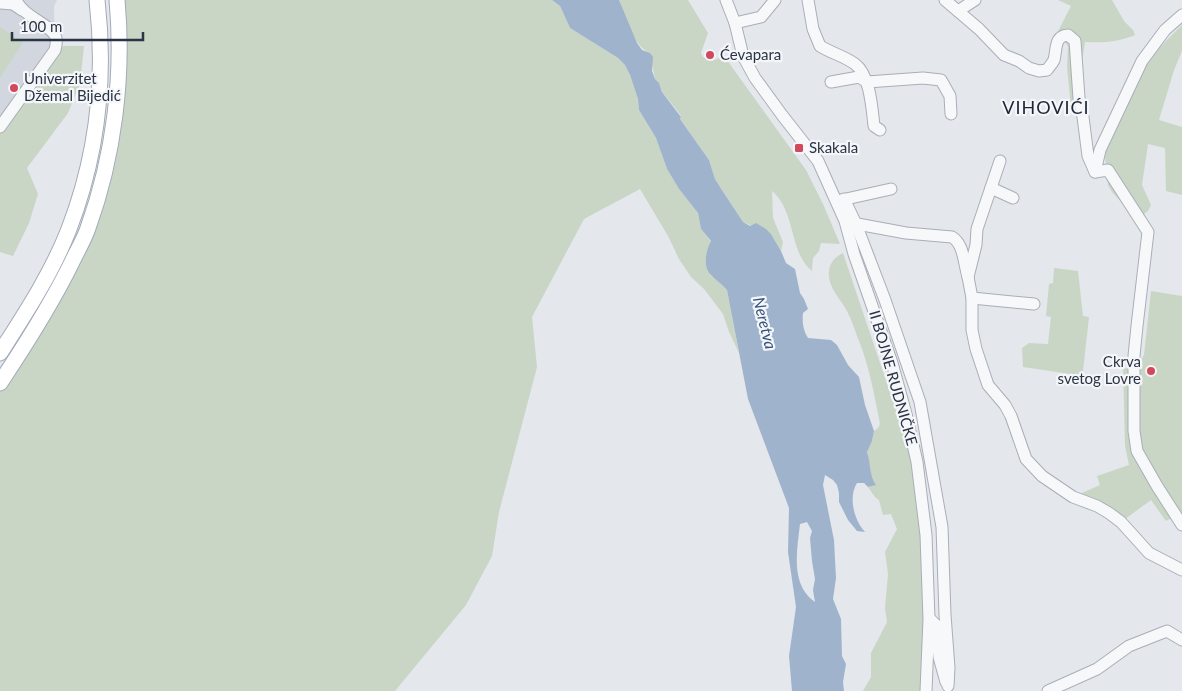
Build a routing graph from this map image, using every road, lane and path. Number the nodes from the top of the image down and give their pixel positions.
1 (16, 0) edge
2 (97, 0) edge
3 (117, 0) edge
4 (726, 0) edge
5 (775, 0) edge
6 (808, 0) edge
7 (945, 0) edge
8 (975, 0) edge
9 (0, 3) edge
10 (23, 11) junction
11 (958, 11) junction
12 (1182, 15) edge
13 (735, 22) junction
14 (831, 82) dead end
15 (867, 82) junction
16 (951, 114) dead end
17 (0, 127) edge
18 (880, 130) dead end
19 (1000, 161) dead end
20 (1096, 172) junction
21 (891, 188) dead end
22 (991, 188) junction
23 (1014, 198) dead end
24 (840, 200) junction
25 (850, 222) junction
26 (968, 277) junction
27 (972, 298) junction
28 (1034, 304) dead end
29 (0, 353) edge
30 (0, 383) edge
31 (1182, 526) edge
32 (943, 562) junction
33 (927, 568) junction
34 (1182, 570) edge
35 (929, 619) junction
36 (1182, 640) edge
37 (948, 688) edge
38 (926, 691) edge
39 (1048, 691) edge

1 - 10 street
2 - 29 main road
3 - 30 main road
4 - 13 street, II BOJNE RUDNIČKE
5 - 13 street
6 - 15 street
7 - 11 street
8 - 11 street
9 - 10 street
10 - 17 street
11 - 20 street
12 - 20 street
13 - 24 street, II BOJNE RUDNIČKE
14 - 15 street
15 - 16 street
15 - 18 street
19 - 22 street
20 - 31 street
21 - 24 street
22 - 23 street
22 - 26 street
24 - 25 street, II BOJNE RUDNIČKE
25 - 26 street
25 - 32 street, II BOJNE RUDNIČKE
25 - 33 street, II BOJNE RUDNIČKE
26 - 27 street
27 - 28 street
27 - 34 street
32 - 33 street
32 - 37 street, II BOJNE RUDNIČKE
33 - 35 street, II BOJNE RUDNIČKE
35 - 37 street, II BOJNE RUDNIČKE
35 - 38 street, II BOJNE RUDNIČKE
36 - 39 street

